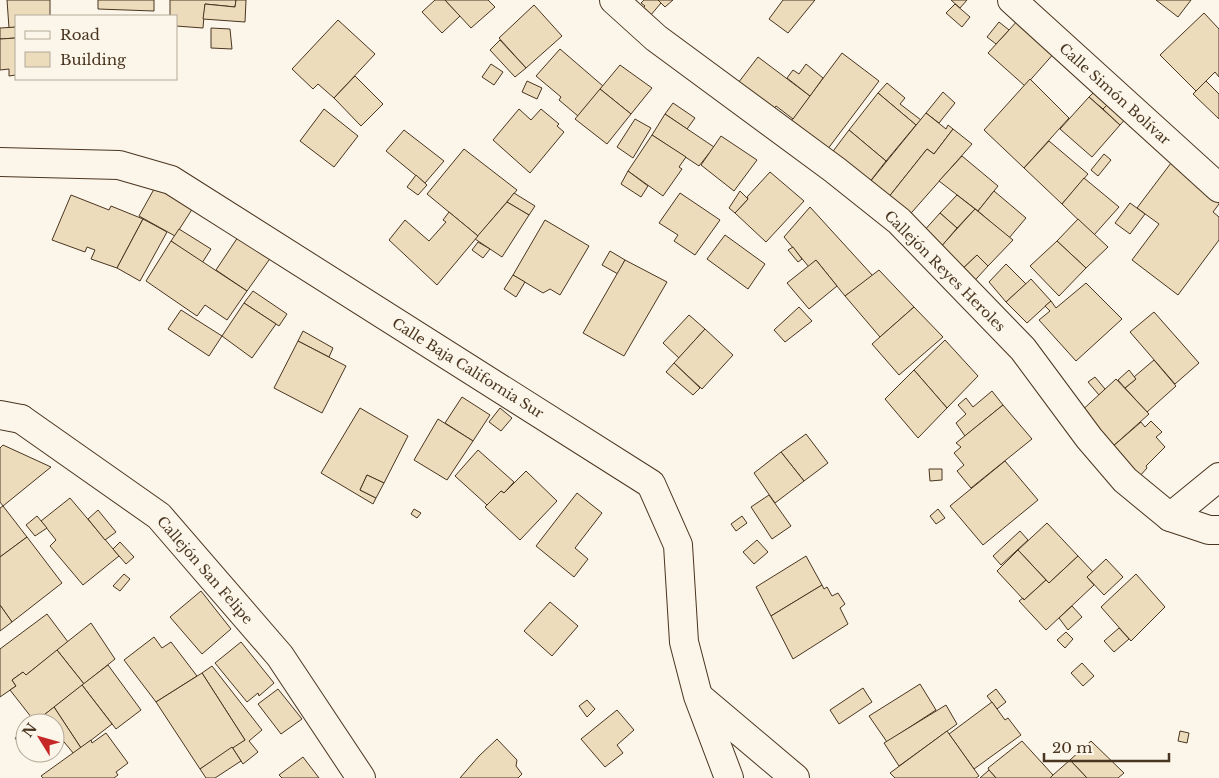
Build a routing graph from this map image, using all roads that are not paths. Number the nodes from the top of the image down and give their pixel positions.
1 (614, 0) edge
2 (1012, 0) edge
3 (0, 162) edge
4 (1219, 188) edge
5 (10, 417) edge
6 (1219, 477) edge
7 (1170, 517) junction
8 (1219, 530) edge
9 (698, 696) junction
10 (361, 778) edge
11 (729, 778) edge
12 (795, 778) edge

1 - 7 street, Callejón Reyes Heroles
2 - 4 street, Calle Simón Bolívar
3 - 9 street, Calle Baja California Sur
5 - 10 street, Callejón San Felipe
6 - 7 street
7 - 8 street
9 - 11 street, Calle Baja California Sur
9 - 12 street

